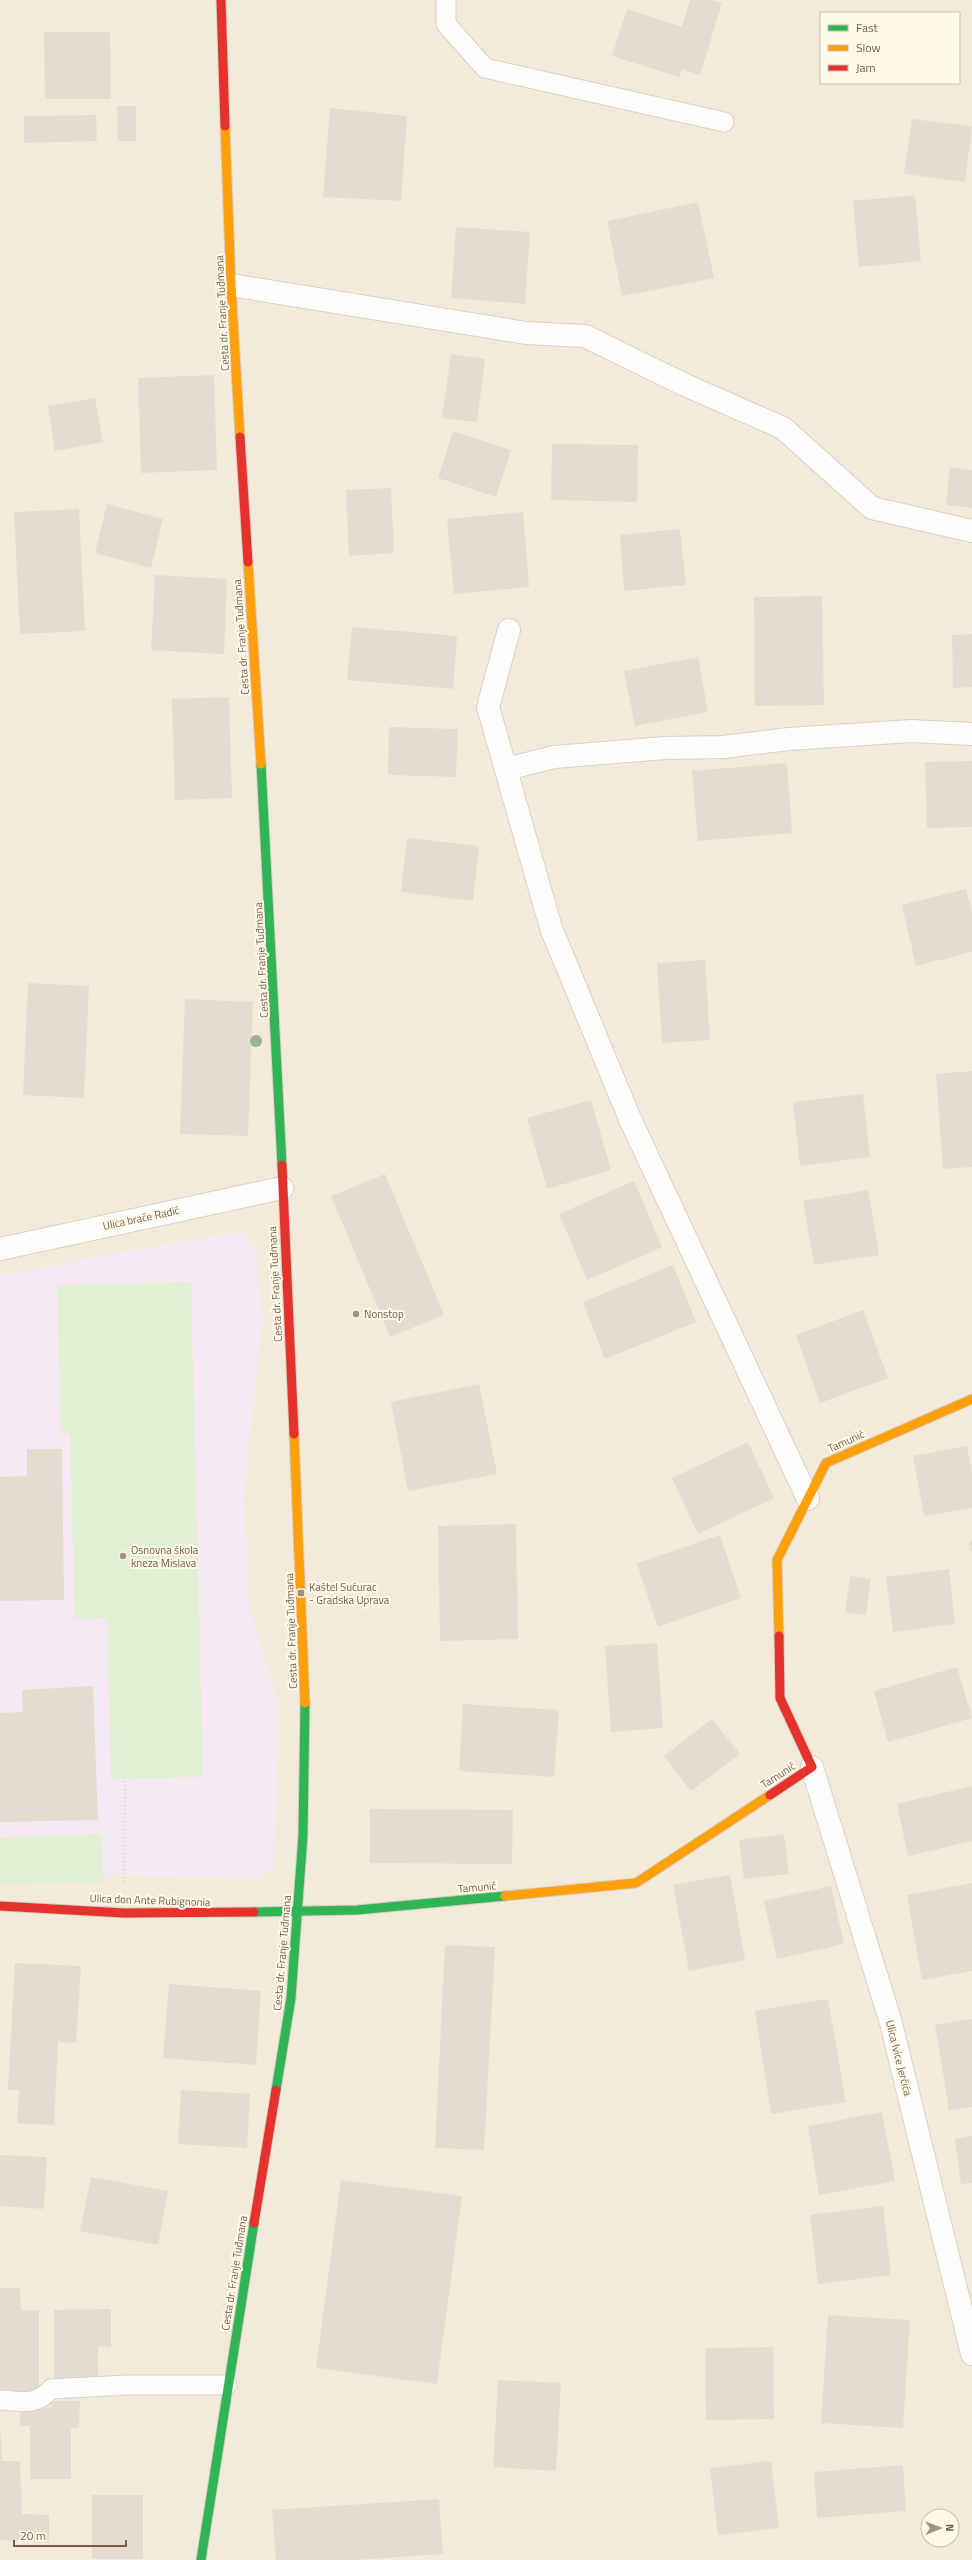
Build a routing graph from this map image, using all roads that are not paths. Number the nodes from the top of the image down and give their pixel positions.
1 (221, 0) edge
2 (446, 0) edge
3 (724, 122) dead end
4 (231, 285) junction
5 (972, 531) edge
6 (509, 630) dead end
7 (972, 734) edge
8 (506, 769) junction
9 (282, 1188) junction
10 (0, 1249) edge
11 (972, 1399) edge
12 (808, 1499) junction
13 (812, 1767) junction
14 (0, 1906) edge
15 (299, 1912) junction
16 (972, 2354) edge
17 (227, 2385) junction
18 (0, 2400) edge
19 (201, 2560) edge

1 - 4 main road, Cesta dr. Franje Tuđmana
2 - 3 lane
4 - 5 street
4 - 9 main road, Cesta dr. Franje Tuđmana
6 - 8 street
7 - 8 street
8 - 12 street
9 - 10 street, Ulica braće Radić
9 - 15 main road, Cesta dr. Franje Tuđmana
11 - 12 main road, Tamunić
12 - 13 main road, Tamunić
13 - 15 main road, Tamunić
13 - 16 street, Ulica Ivice Jerčića
14 - 15 main road, Ulica don Ante Rubignonia
15 - 17 main road, Cesta dr. Franje Tuđmana
17 - 18 lane
17 - 19 main road, Cesta dr. Franje Tuđmana

